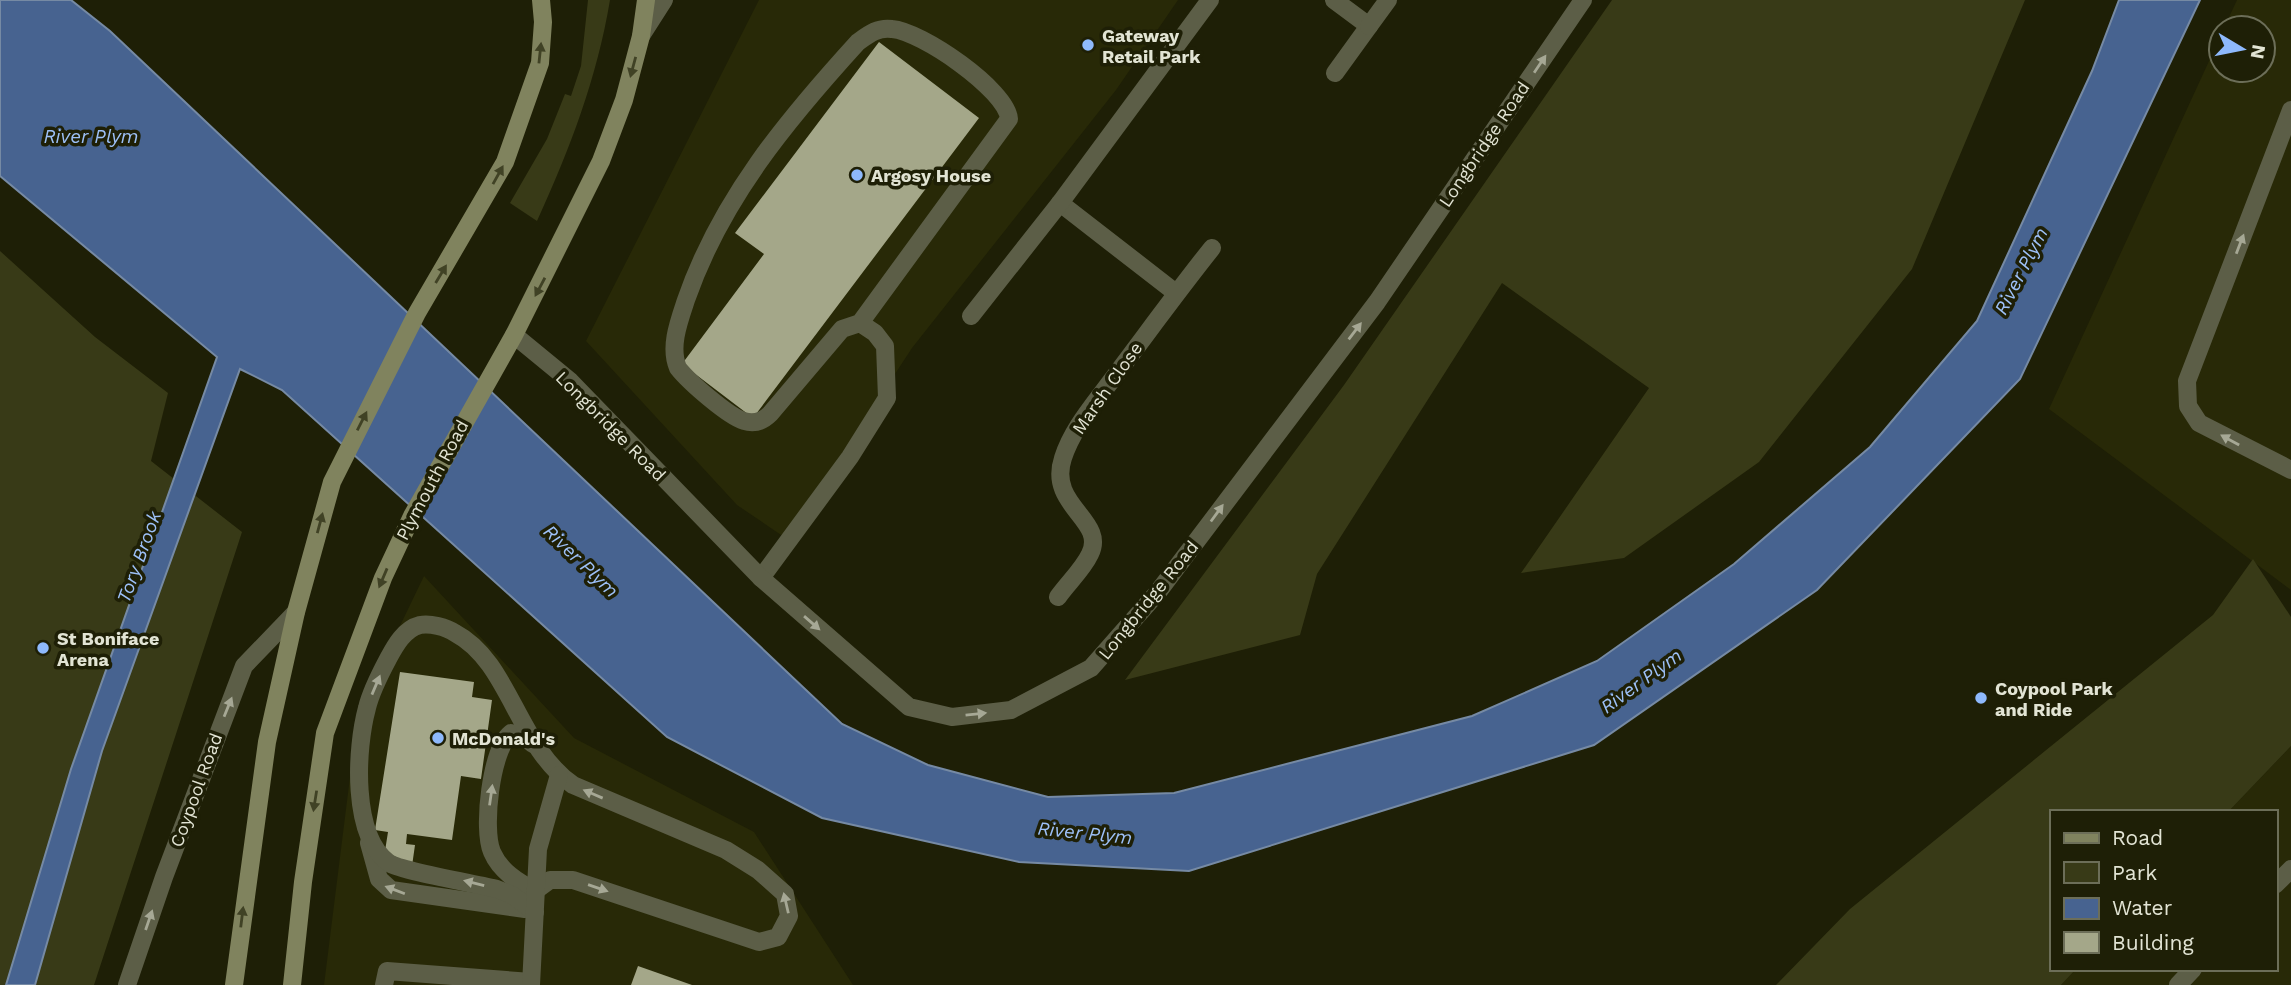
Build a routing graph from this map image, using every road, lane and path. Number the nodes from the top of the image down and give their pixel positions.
1 (541, 0) edge
2 (646, 0) edge
3 (664, 0) edge
4 (1210, 0) edge
5 (1334, 0) edge
6 (1388, 0) edge
7 (1583, 0) edge
8 (1369, 26) junction
9 (641, 36) junction
10 (1335, 73) dead end
11 (2291, 110) edge
12 (1060, 202) junction
13 (1212, 248) dead end
14 (1176, 293) junction
15 (971, 316) dead end
16 (860, 323) junction
17 (514, 335) junction
18 (2291, 470) edge
19 (761, 578) junction
20 (1058, 597) dead end
21 (296, 612) junction
22 (534, 745) junction
23 (559, 775) junction
24 (369, 834) junction
25 (2291, 869) edge
26 (2277, 883) edge
27 (535, 891) junction
28 (535, 912) junction
29 (2191, 971) edge
30 (531, 983) edge
31 (127, 985) edge
32 (234, 985) edge
33 (292, 985) edge
34 (384, 985) edge
35 (2178, 985) edge

21 -> 1 main road
2 - 9 main road, Plymouth Road
3 - 9 street
4 - 12 street
5 - 8 street
6 - 8 street
19 -> 7 street, Longbridge Road
8 - 10 street
9 -> 17 main road, Plymouth Road
18 -> 11 street
12 - 14 street
12 - 15 street
13 - 14 street, Marsh Close
14 - 20 street, Marsh Close
16 - 16 street
16 - 19 street
17 - 19 street, Longbridge Road
17 -> 33 main road, Plymouth Road
31 -> 21 street, Coypool Road
32 -> 21 main road
22 - 23 street
24 -> 22 street
27 -> 22 street
23 - 27 street
27 -> 23 street
28 -> 24 street
28 -> 24 street
25 - 26 street
27 - 28 street
28 - 30 street
29 - 35 street
30 - 34 street

